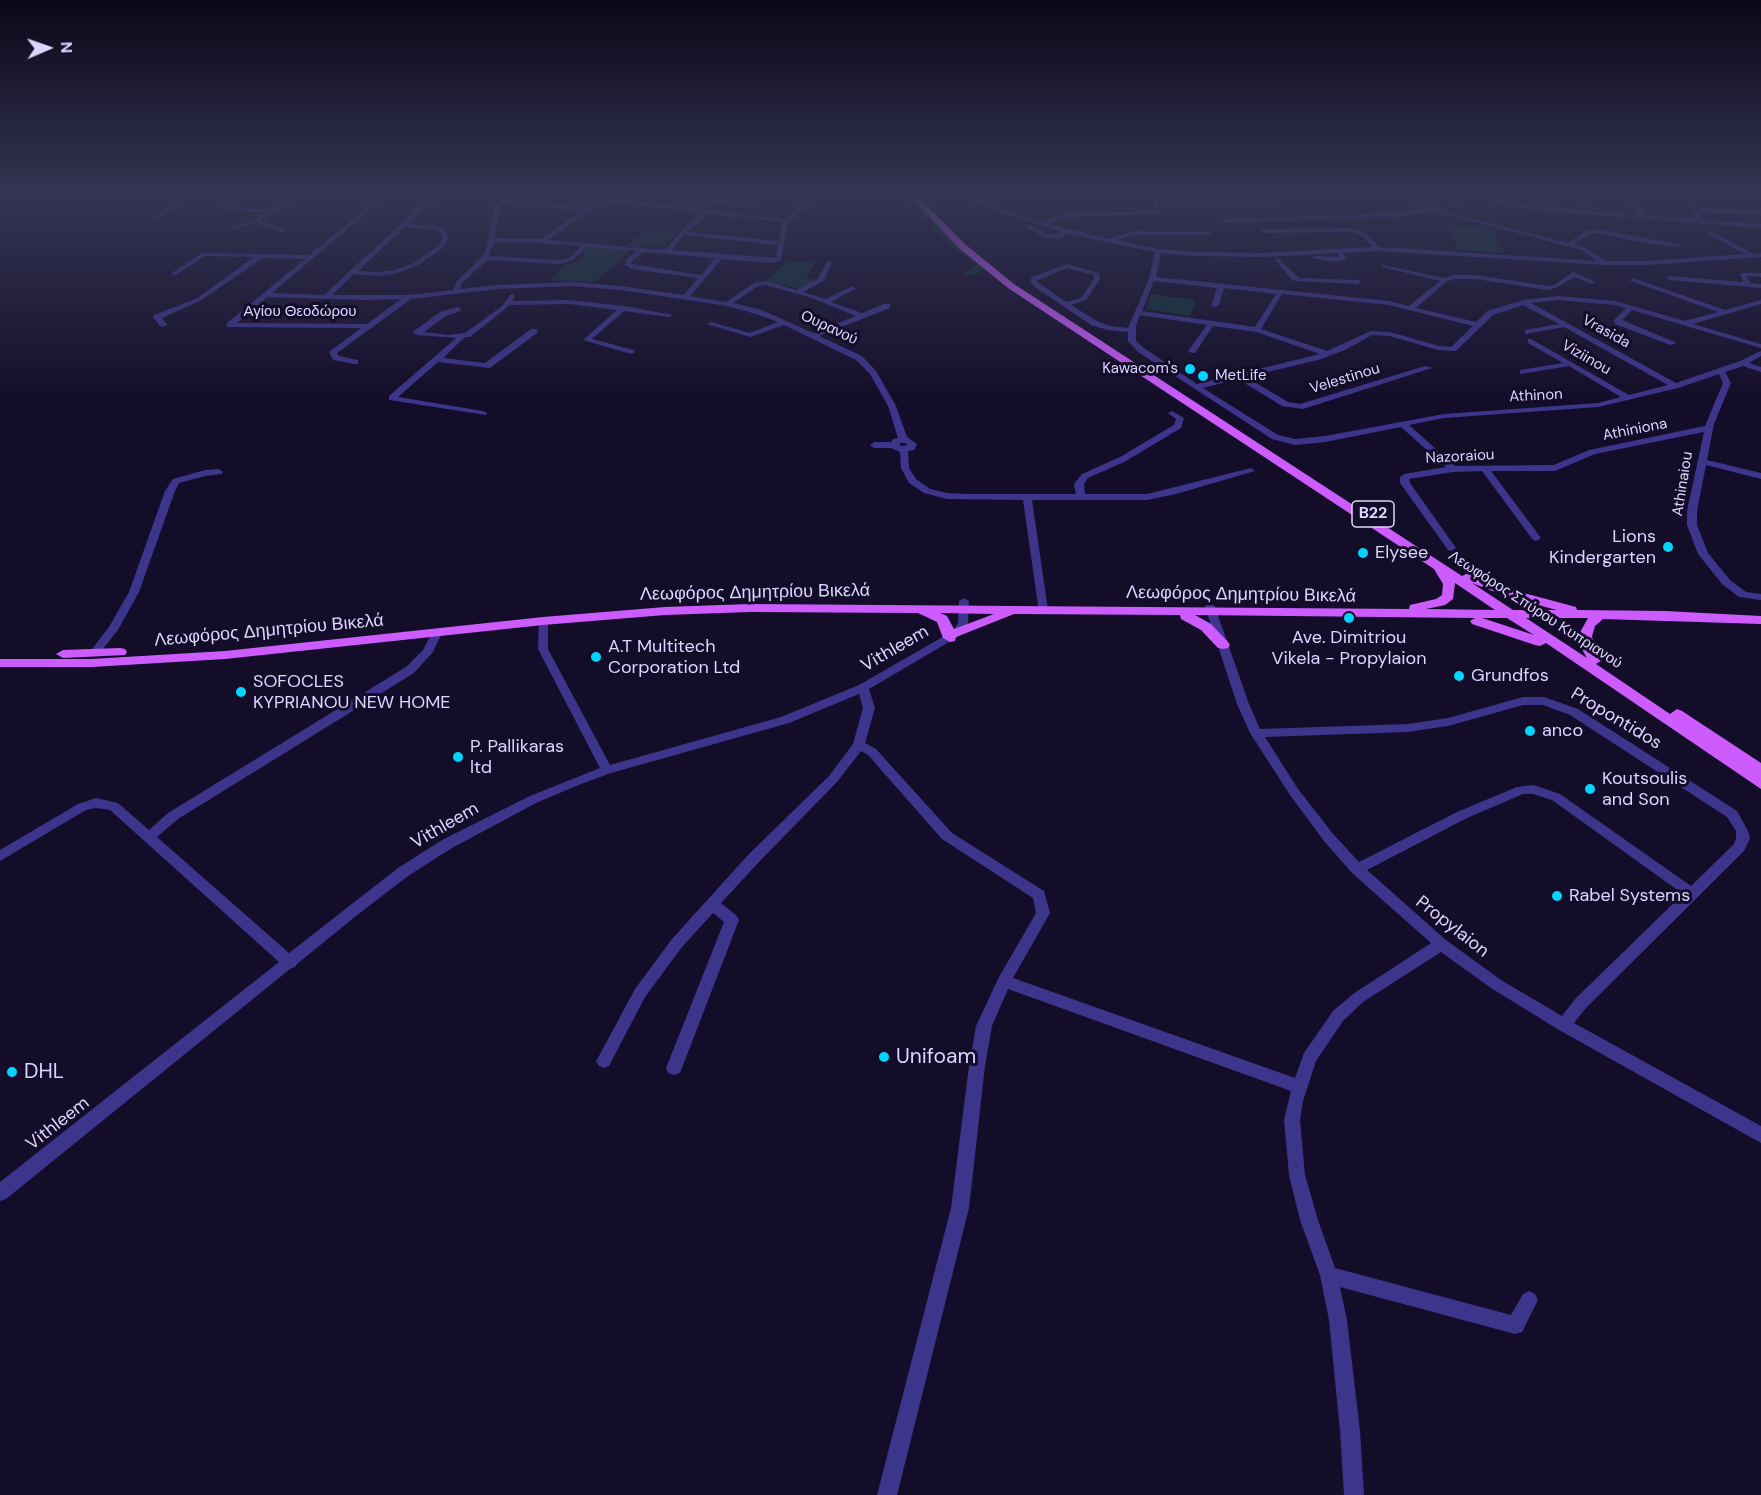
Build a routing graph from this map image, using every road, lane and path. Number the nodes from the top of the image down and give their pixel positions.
1 (829, 263) dead end
2 (189, 264) edge
3 (250, 264) edge
4 (304, 264) edge
5 (360, 264) edge
6 (416, 264) edge
7 (479, 264) edge
8 (628, 264) edge
9 (714, 264) edge
10 (984, 264) edge
11 (993, 264) edge
12 (1155, 264) edge
13 (1281, 264) edge
14 (1384, 266) dead end
15 (351, 272) junction
16 (174, 274) dead end
17 (1761, 275) edge
18 (704, 276) junction
19 (1670, 278) dead end
20 (1152, 279) junction
21 (1445, 280) junction
22 (1633, 280) dead end
23 (1358, 282) dead end
24 (1593, 282) dead end
25 (1747, 284) junction
26 (514, 286) junction
27 (1221, 286) junction
28 (1761, 286) edge
29 (853, 288) dead end
30 (1548, 288) junction
31 (456, 291) junction
32 (797, 292) junction
33 (1280, 293) junction
34 (266, 295) junction
35 (326, 297) junction
36 (409, 297) junction
37 (1558, 297) junction
38 (685, 298) junction
39 (825, 302) junction
40 (1524, 302) junction
41 (1761, 302) edge
42 (510, 303) junction
43 (727, 304) junction
44 (1065, 304) junction
45 (887, 306) dead end
46 (1215, 306) dead end
47 (624, 308) junction
48 (1410, 308) junction
49 (1631, 308) junction
50 (457, 309) dead end
51 (1722, 311) junction
52 (1137, 312) junction
53 (669, 315) dead end
54 (862, 316) junction
55 (783, 322) junction
56 (1212, 322) junction
57 (1687, 323) junction
58 (711, 324) dead end
59 (165, 325) dead end
60 (1478, 325) junction
61 (1566, 325) junction
62 (369, 326) junction
63 (1130, 330) junction
64 (1257, 330) junction
65 (534, 331) dead end
66 (1528, 332) dead end
67 (813, 335) junction
68 (462, 337) junction
69 (1531, 341) dead end
70 (1673, 343) dead end
71 (1761, 346) edge
72 (1192, 351) dead end
73 (631, 352) dead end
74 (1326, 353) junction
75 (1761, 353) edge
76 (437, 358) junction
77 (355, 362) dead end
78 (1743, 363) junction
79 (1570, 364) junction
80 (1428, 368) dead end
81 (1761, 370) edge
82 (1721, 371) junction
83 (1523, 372) dead end
84 (1240, 376) junction
85 (1701, 377) junction
86 (1675, 386) junction
87 (1196, 387) junction
88 (1718, 387) junction
89 (1629, 398) junction
90 (1172, 412) dead end
91 (483, 413) dead end
92 (1403, 424) junction
93 (1709, 428) junction
94 (903, 444) junction
95 (874, 445) dead end
96 (1267, 450) junction
97 (1701, 462) junction
98 (1569, 464) joint
99 (1453, 470) junction
100 (1485, 470) junction
101 (1251, 471) dead end
102 (219, 472) dead end
103 (1761, 476) edge
104 (1027, 498) junction
105 (1081, 498) junction
106 (1536, 538) dead end
107 (1451, 548) dead end
108 (1439, 568) junction
109 (1468, 577) junction
110 (1761, 597) edge
111 (964, 605) junction
112 (1042, 606) junction
113 (913, 608) junction
114 (1412, 609) junction
115 (1022, 610) junction
116 (1211, 610) junction
117 (1580, 612) junction
118 (1178, 613) junction
119 (1517, 614) junction
120 (1449, 615) junction
121 (1635, 615) junction
122 (1598, 616) junction
123 (1761, 620) edge
124 (543, 621) junction
125 (437, 633) junction
126 (954, 636) junction
127 (1223, 645) junction
128 (0, 653) edge
129 (94, 653) junction
130 (1574, 655) junction
131 (1595, 660) junction
132 (0, 663) edge
133 (863, 688) junction
134 (1257, 733) junction
135 (859, 745) junction
136 (607, 770) junction
137 (1761, 770) edge
138 (1761, 783) edge
139 (148, 838) junction
140 (0, 856) edge
141 (1357, 869) junction
142 (1693, 894) junction
143 (712, 904) junction
144 (1441, 944) junction
145 (290, 963) junction
146 (1004, 981) junction
147 (1564, 1025) junction
148 (604, 1061) dead end
149 (674, 1068) dead end
150 (1298, 1086) junction
151 (1761, 1135) edge
152 (0, 1193) edge
153 (1329, 1275) junction
154 (1529, 1300) dead end
155 (887, 1495) edge
156 (1354, 1495) edge

1 - 32 street
2 - 16 street
3 - 59 street
4 - 34 street
5 - 15 street
6 - 15 street
7 - 31 street
8 - 18 street
9 - 18 street
10 - 96 main road, Λεωφόρος Σπύρου Κυπριανού / B22
11 - 96 main road, Λεωφόρος Σπύρου Κυπριανού / B22
12 - 20 street
13 - 23 street
14 - 21 street
15 - 35 street
17 - 25 street
18 - 38 street
19 - 25 street
20 - 27 street
20 - 52 street
21 - 30 street
21 - 48 street
22 - 51 street
24 - 30 street
25 - 28 street
26 - 31 street, Ουρανού
26 - 38 street, Ουρανού
26 - 42 street
27 - 33 street
27 - 46 street
29 - 39 street
30 - 37 street
31 - 36 street, Ουρανού
32 - 39 street
32 - 43 street
33 - 48 street
33 - 64 street
34 - 35 street, Ουρανού
34 - 62 street, Αγίου Θεοδώρου
35 - 36 street, Ουρανού
36 - 62 street
37 - 40 street
37 - 49 street
38 - 43 street, Ουρανού
39 - 54 street
40 - 60 street
40 - 61 street, Vrasida
41 - 51 street
42 - 47 street
42 - 68 street
43 - 55 street, Ουρανού
44 - 44 street
44 - 63 street
45 - 54 street
47 - 53 street
47 - 73 street
48 - 60 street
49 - 57 street
49 - 70 street
50 - 68 street
51 - 57 street
52 - 56 street
52 - 63 street
54 - 67 street
55 - 58 street
55 - 67 street, Ουρανού
56 - 64 street
56 - 72 street
57 - 71 street
60 - 74 street
61 - 66 street
61 - 86 street, Vrasida
62 - 77 street
63 - 87 street, Athinon
64 - 74 street
65 - 76 street
67 - 94 street, Ουρανού
68 - 76 street
69 - 79 street, Viziinou
74 - 84 street
75 - 78 street, Athinon
76 - 91 street
78 - 81 street
78 - 82 street, Athinon
79 - 83 street
79 - 89 street, Viziinou
80 - 84 street, Velestinou
82 - 85 street, Athinon
82 - 88 street, Athinaiou
84 - 87 street
85 - 86 street, Athinon
85 - 88 street
86 - 89 street, Athinon
87 - 92 street, Athinon
88 - 93 street, Athinaiou
89 - 92 street, Athinon
90 - 105 street
92 - 99 street
93 - 97 street, Athinaiou
93 - 98 street, Athiniona
94 - 95 street
94 - 104 street, Ουρανού
96 - 108 main road, Λεωφόρος Σπύρου Κυπριανού / B22
96 - 109 main road, Λεωφόρος Σπύρου Κυπριανού / B22
97 - 103 street
97 - 110 street, Athinaiou
98 - 100 street, Nazoraiou
99 - 100 street, Nazoraiou
99 - 107 street, Nazoraiou
100 - 106 street
101 - 105 street, Ουρανού
102 - 129 street
104 - 105 street, Ουρανού
104 - 112 street
108 - 114 main road
108 - 119 main road, Λεωφόρος Σπύρου Κυπριανού / B22
109 - 117 main road
109 - 119 main road, Λεωφόρος Σπύρου Κυπριανού / B22
111 - 112 main road, Λεωφόρος Δημητρίου Βικελά
111 - 113 main road, Λεωφόρος Δημητρίου Βικελά
111 - 115 main road, Λεωφόρος Δημητρίου Βικελά
111 - 126 street, Vithleem
111 - 129 main road, Λεωφόρος Δημητρίου Βικελά
112 - 115 main road, Λεωφόρος Δημητρίου Βικελά
112 - 116 main road, Λεωφόρος Δημητρίου Βικελά
112 - 118 main road, Λεωφόρος Δημητρίου Βικελά
113 - 124 main road, Λεωφόρος Δημητρίου Βικελά
113 - 126 main road
114 - 116 main road, Λεωφόρος Δημητρίου Βικελά
114 - 119 main road, Λεωφόρος Δημητρίου Βικελά
115 - 126 main road
116 - 118 main road, Λεωφόρος Δημητρίου Βικελά
116 - 120 main road, Λεωφόρος Δημητρίου Βικελά
116 - 127 street, Propylaion
117 - 119 main road
117 - 121 main road
118 - 127 main road
119 - 120 main road, Λεωφόρος Δημητρίου Βικελά
119 - 122 main road
119 - 130 main road, Λεωφόρος Σπύρου Κυπριανού / B22
119 - 131 main road, Λεωφόρος Σπύρου Κυπριανού / B22
120 - 130 main road
121 - 122 main road
121 - 123 main road
122 - 131 main road
124 - 125 main road, Λεωφόρος Δημητρίου Βικελά
124 - 136 street
125 - 132 main road, Λεωφόρος Δημητρίου Βικελά
125 - 139 street
126 - 133 street, Vithleem
127 - 134 street, Propylaion
128 - 129 main road, Λεωφόρος Δημητρίου Βικελά
130 - 138 main road, Λεωφόρος Σπύρου Κυπριανού / B22
131 - 137 main road, Λεωφόρος Σπύρου Κυπριανού / B22
133 - 135 street
133 - 136 street, Vithleem
134 - 141 street, Propylaion
134 - 142 street, Propontidos
135 - 143 street
135 - 146 street
136 - 145 street, Vithleem
139 - 140 street
139 - 145 street
141 - 142 street
141 - 144 street, Propylaion
142 - 147 street, Propontidos
143 - 148 street
143 - 149 street
144 - 147 street, Propylaion
144 - 150 street
145 - 152 street, Vithleem
146 - 150 street
146 - 155 street
147 - 151 street, Propylaion
150 - 153 street
153 - 154 street
153 - 156 street

